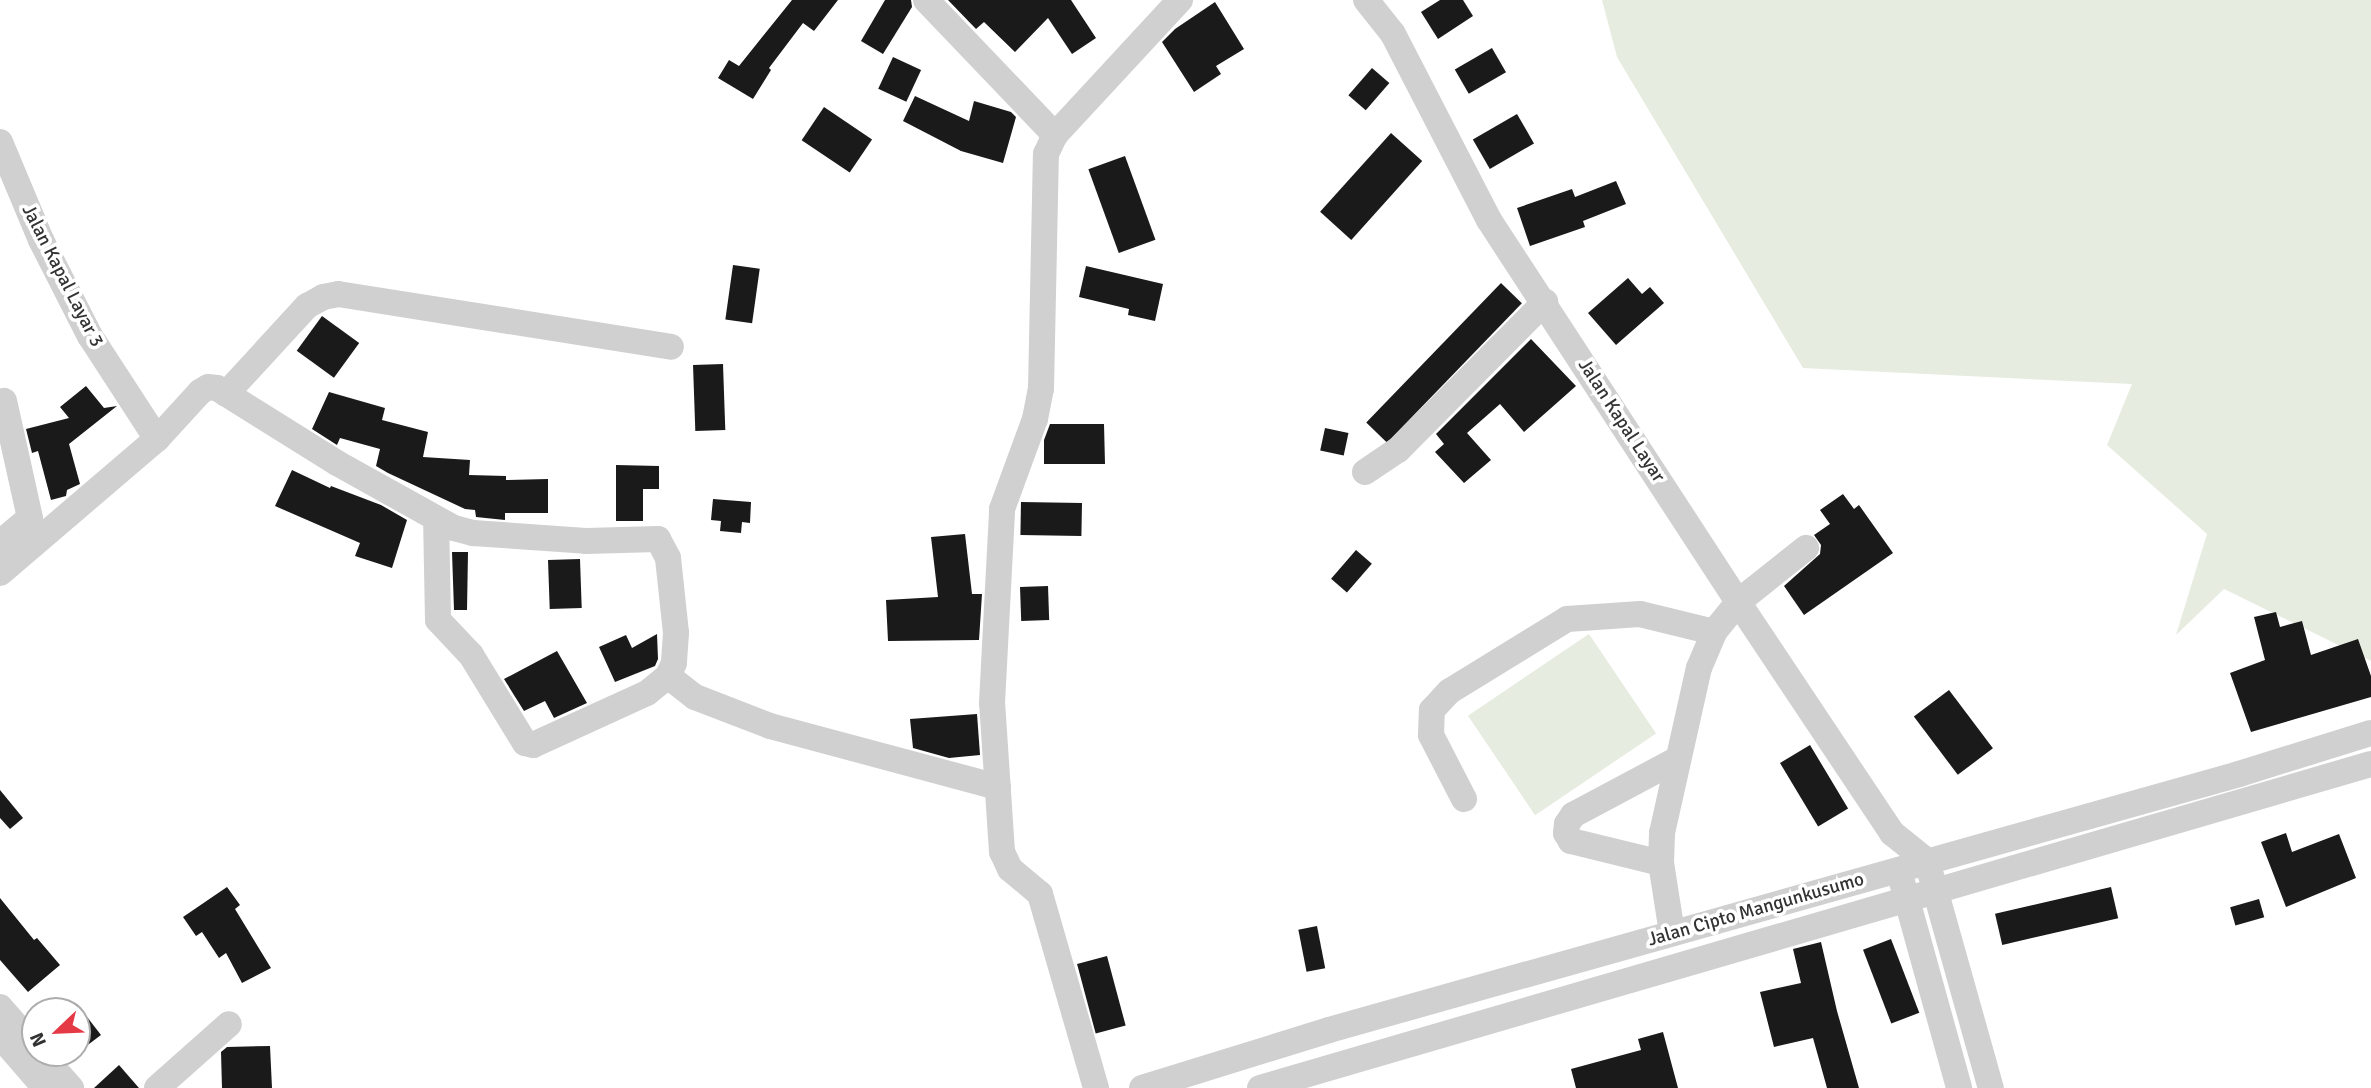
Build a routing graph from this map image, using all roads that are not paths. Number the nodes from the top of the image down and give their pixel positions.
1 (1180, 0) edge
2 (1366, 0) edge
3 (933, 2) edge
4 (1055, 135) junction
5 (0, 142) edge
6 (1545, 302) junction
7 (671, 347) dead end
8 (226, 394) junction
9 (4, 401) dead end
10 (158, 439) junction
11 (1365, 472) dead end
12 (436, 519) junction
13 (0, 543) edge
14 (1806, 548) dead end
15 (0, 573) edge
16 (1738, 602) junction
17 (1714, 632) junction
18 (668, 676) junction
19 (2371, 733) edge
20 (1678, 759) junction
21 (2371, 764) edge
22 (998, 787) junction
23 (1464, 799) dead end
24 (1892, 833) junction
25 (1927, 861) junction
26 (1661, 863) junction
27 (1898, 870) junction
28 (1937, 890) junction
29 (1907, 898) junction
30 (1672, 933) junction
31 (0, 1007) edge
32 (229, 1024) dead end
33 (21, 1031) edge
34 (0, 1036) edge
35 (52, 1067) edge
36 (45, 1088) edge
37 (71, 1088) edge
38 (157, 1088) edge
39 (1096, 1088) edge
40 (1142, 1088) edge
41 (1261, 1088) edge
42 (1959, 1088) edge
43 (1991, 1088) edge

1 - 4 street
2 - 6 street, Jalan Kapal Layar
3 - 4 street
4 - 22 street
5 - 10 street, Jalan Kapal Layar 3
6 - 11 street
6 - 16 street, Jalan Kapal Layar
7 - 8 street
8 - 10 street
8 - 12 street
9 - 13 street
10 - 15 street
12 - 18 street
12 - 18 street
14 - 16 street
16 - 17 street
16 - 24 street, Jalan Kapal Layar
17 - 20 street
17 - 23 street
18 - 22 street
19 - 25 street, Jalan Cipto Mangunkusumo
20 - 26 street
20 - 26 street
21 - 28 street, Jalan Cipto Mangunkusumo
22 - 39 street
24 - 25 street
24 - 27 street
25 - 27 street, Jalan Cipto Mangunkusumo
25 - 28 street
26 - 30 street
27 - 29 street
27 - 30 street, Jalan Cipto Mangunkusumo
28 - 29 street, Jalan Cipto Mangunkusumo
28 - 43 street
29 - 41 street, Jalan Cipto Mangunkusumo
29 - 42 street
30 - 40 street, Jalan Cipto Mangunkusumo
31 - 33 street
32 - 38 street
34 - 36 street
35 - 37 street

